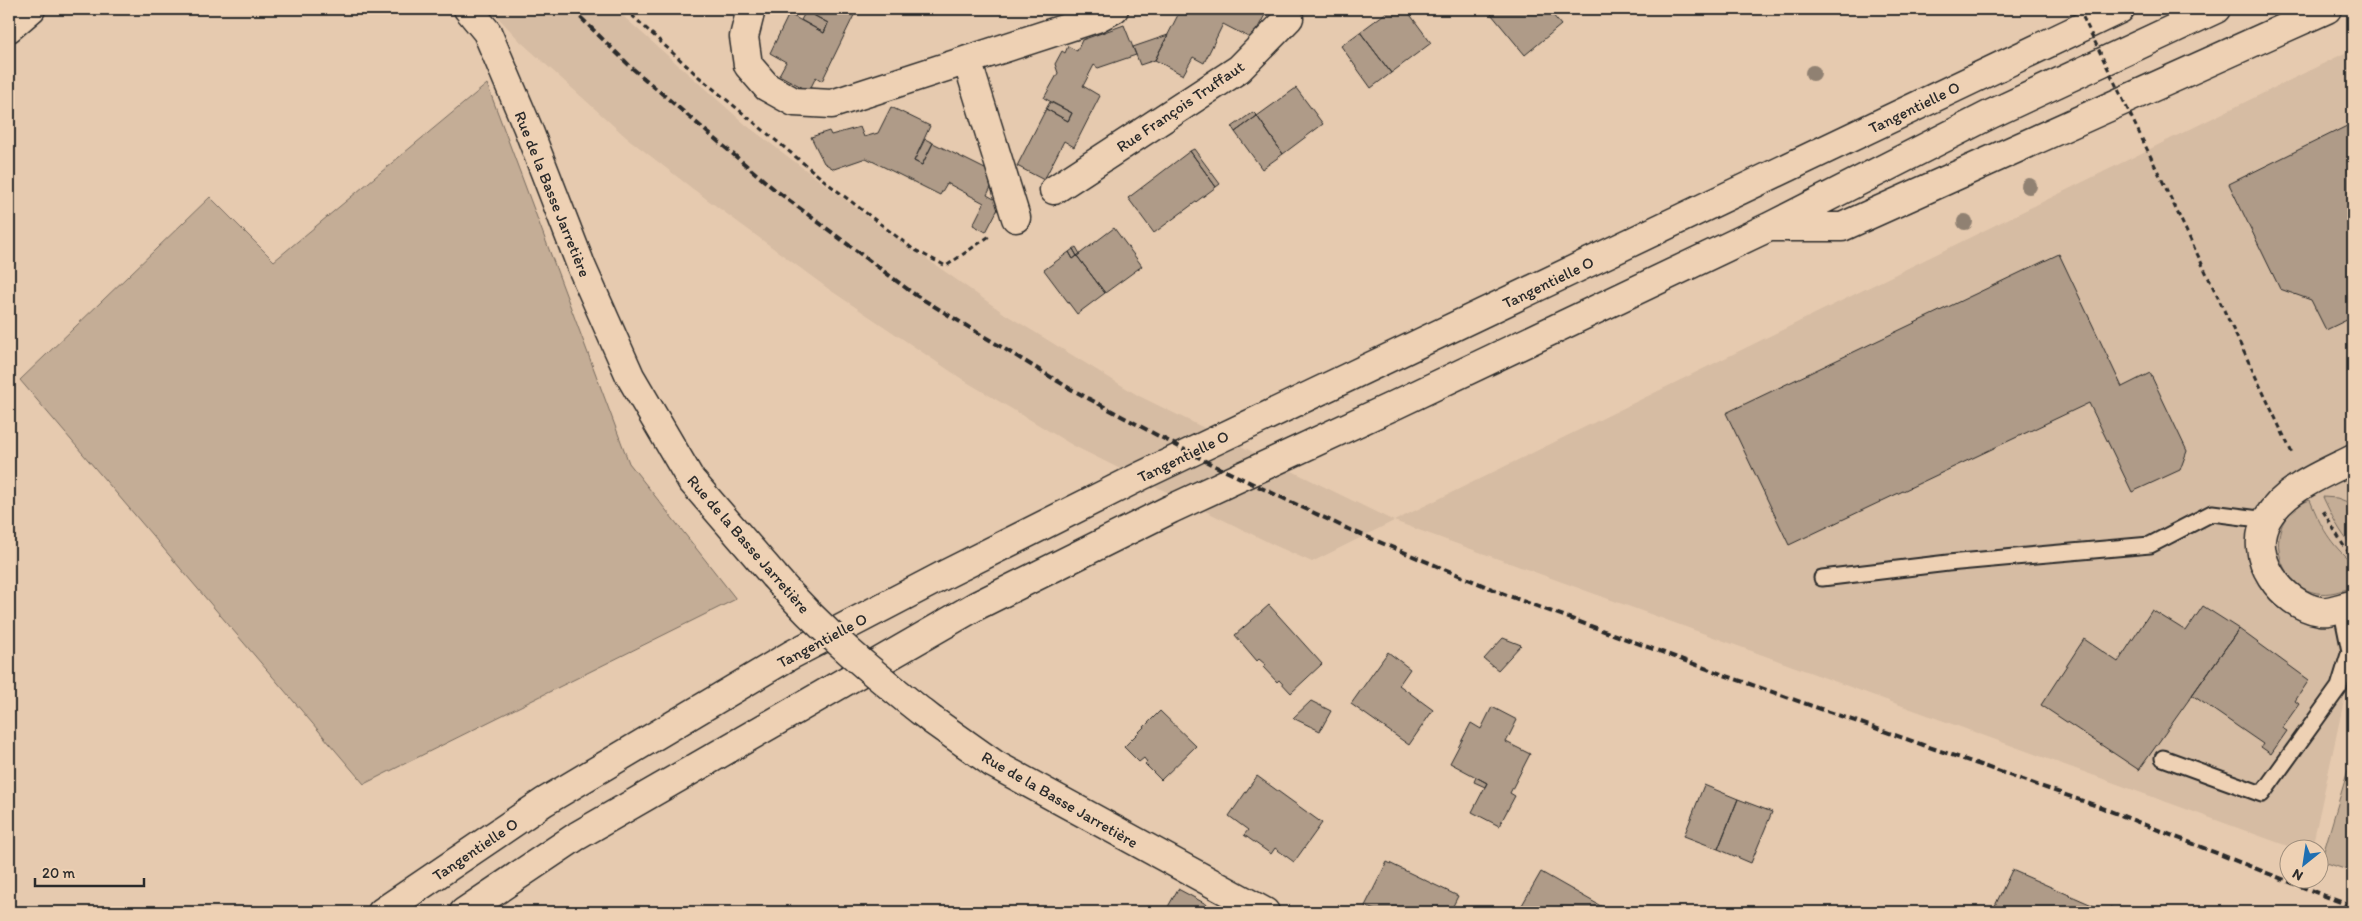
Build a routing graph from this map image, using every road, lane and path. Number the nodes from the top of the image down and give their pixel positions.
1 (31, 9) edge
2 (468, 9) edge
3 (625, 9) edge
4 (751, 9) edge
5 (1114, 9) edge
6 (1285, 9) edge
7 (2075, 9) edge
8 (2079, 9) edge
9 (2120, 9) edge
10 (2216, 9) edge
11 (2327, 9) edge
12 (9, 28) edge
13 (2016, 58) junction
14 (967, 60) junction
15 (1054, 190) dead end
16 (1016, 218) joint
17 (1768, 227) junction
18 (2353, 459) edge
19 (2306, 484) junction
20 (2266, 520) junction
21 (2353, 555) edge
22 (1822, 578) dead end
23 (2347, 606) edge
24 (2163, 758) dead end
25 (382, 912) edge
26 (464, 912) edge
27 (1265, 912) edge

1 - 12 main road
2 - 27 main road, Rue de la Basse Jarretière, bridge
3 - 16 path
4 - 14 main road
5 - 14 main road
6 - 15 main road, Rue François Truffaut
7 - 13 main road
8 - 19 path, bridge
9 - 13 main road
10 - 17 main road
11 - 17 main road
13 - 25 main road, Tangentielle O
14 - 16 main road
17 - 26 main road
18 - 19 main road
19 - 20 main road
19 - 21 path
20 - 22 lane
20 - 23 main road
23 - 24 lane

